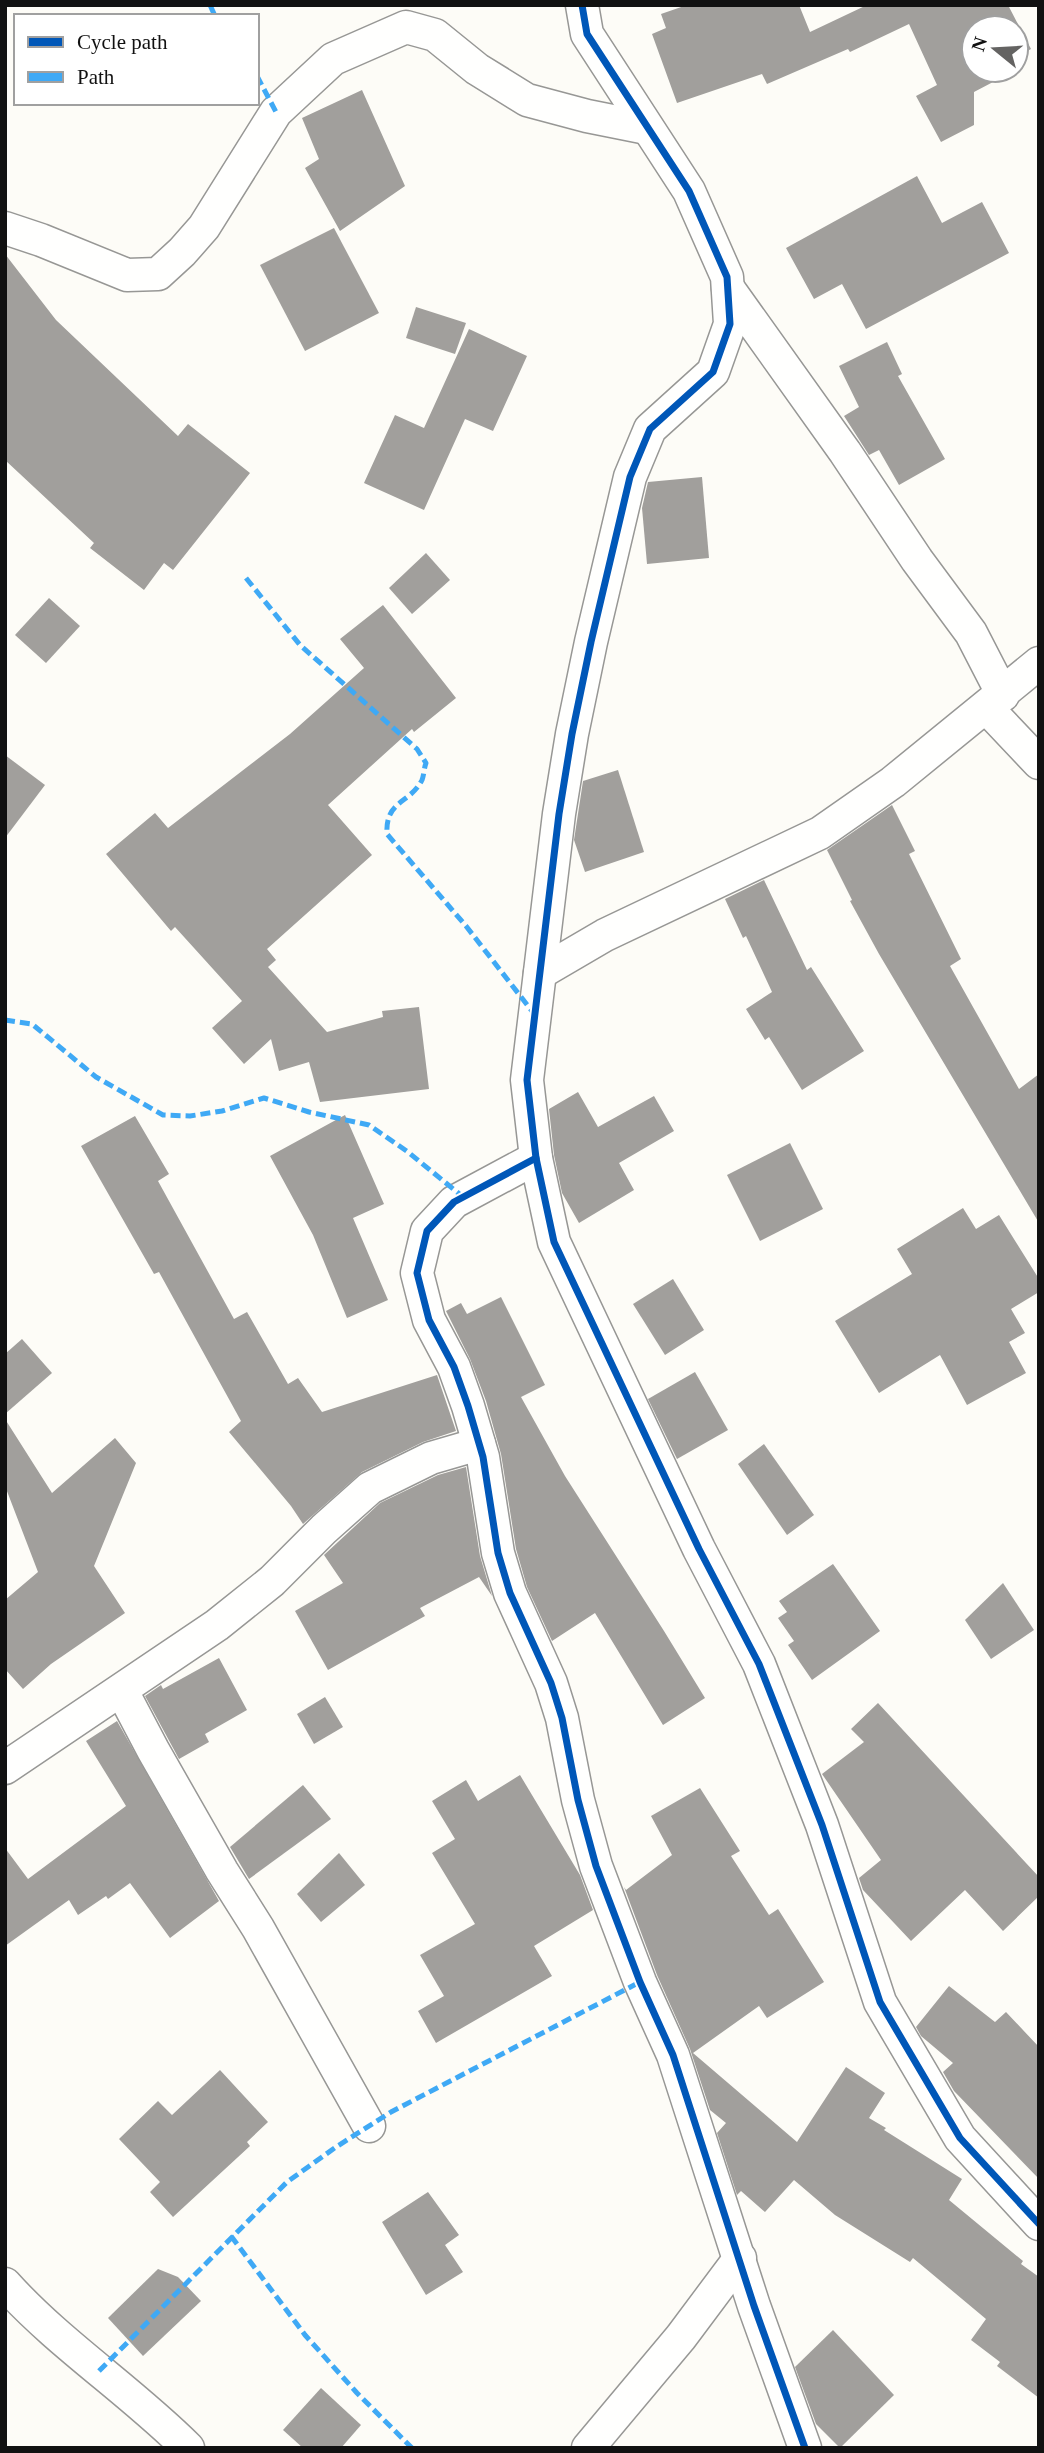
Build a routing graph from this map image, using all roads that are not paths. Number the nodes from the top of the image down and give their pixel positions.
1 (582, 5) edge
2 (647, 128) junction
3 (5, 229) edge
4 (728, 288) junction
5 (1039, 663) edge
6 (995, 701) junction
7 (1039, 764) edge
8 (540, 973) junction
9 (536, 1158) junction
10 (479, 1444) junction
11 (122, 1691) junction
12 (5, 1768) edge
13 (369, 2126) dead end
14 (1039, 2224) edge
15 (740, 2258) junction
16 (5, 2284) edge
17 (188, 2448) edge
18 (588, 2448) edge
19 (805, 2448) edge

1 - 2 street
2 - 3 street
2 - 4 street
4 - 6 street
4 - 8 street
5 - 6 street
6 - 7 street
6 - 8 street
8 - 9 street
9 - 10 street
9 - 14 street
10 - 11 street
10 - 15 street
11 - 12 street
11 - 13 street
15 - 18 street
15 - 19 street
16 - 17 street

